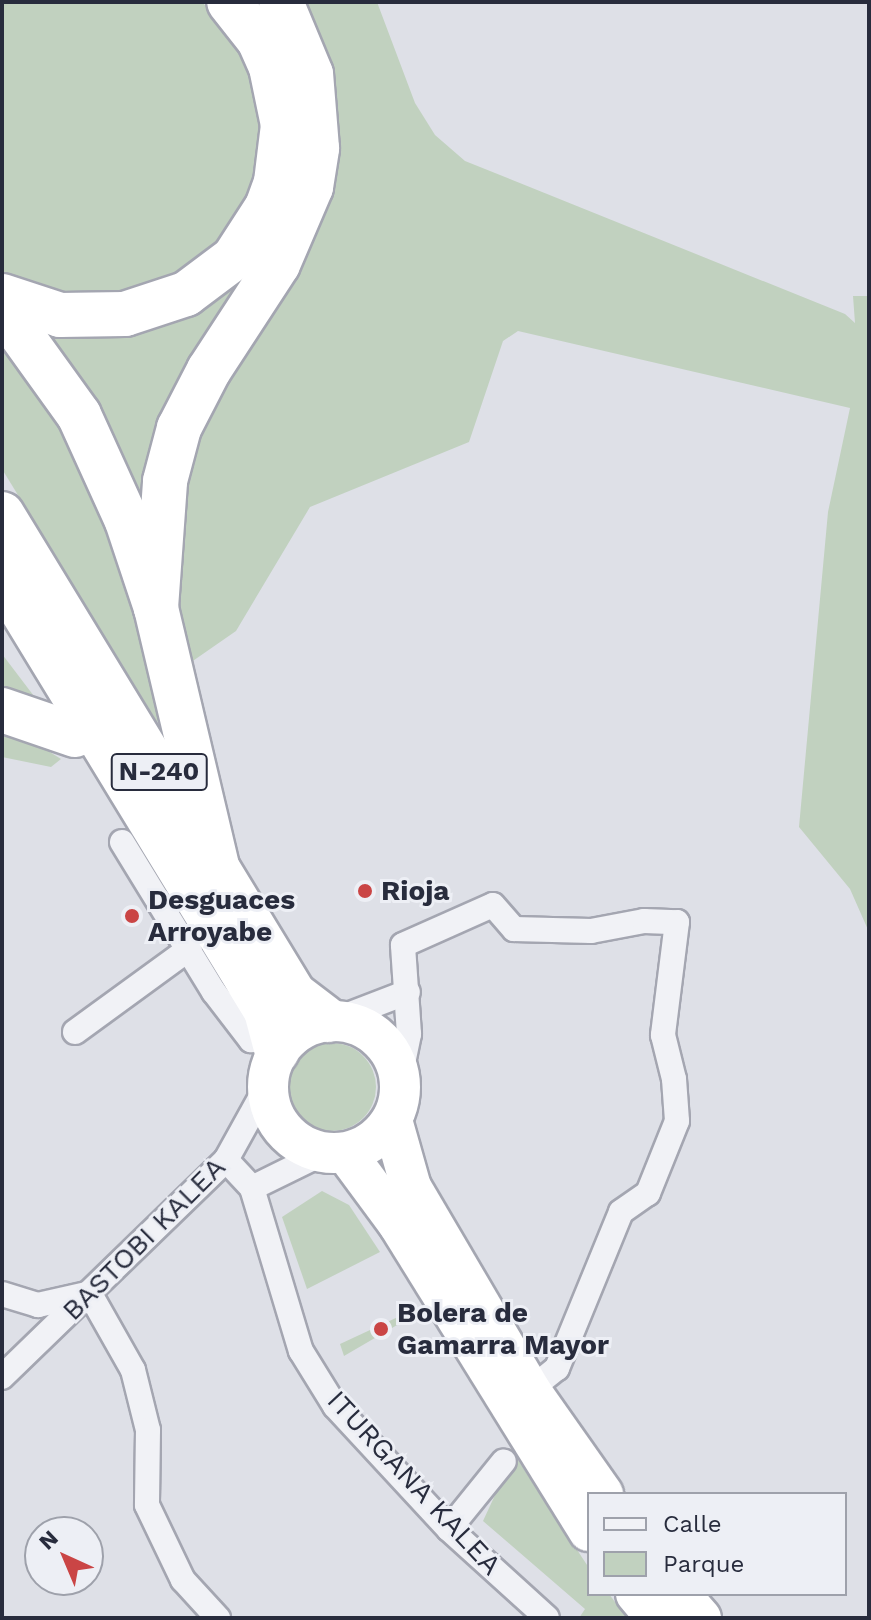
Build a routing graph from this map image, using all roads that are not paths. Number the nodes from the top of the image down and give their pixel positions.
1 (229, 2) edge
2 (281, 2) edge
3 (2, 296) edge
4 (2, 308) edge
5 (2, 514) edge
6 (2, 578) edge
7 (156, 608) junction
8 (2, 635) edge
9 (2, 710) edge
10 (75, 735) junction
11 (133, 797) junction
12 (122, 842) dead end
13 (218, 870) junction
14 (190, 948) junction
15 (408, 992) junction
16 (331, 1020) junction
17 (75, 1032) dead end
18 (273, 1060) junction
19 (400, 1078) junction
20 (392, 1120) junction
21 (334, 1153) junction
22 (226, 1160) junction
23 (252, 1188) junction
24 (2, 1294) edge
25 (90, 1294) junction
26 (2, 1377) edge
27 (538, 1383) junction
28 (504, 1461) dead end
29 (602, 1492) edge
30 (587, 1528) edge
31 (449, 1529) junction
32 (638, 1596) edge
33 (682, 1596) edge
34 (218, 1618) edge
35 (547, 1618) edge
36 (656, 1618) edge
37 (701, 1618) edge

1 - 3 highway
2 - 7 highway
4 - 7 highway
5 - 13 highway, N-240
6 - 11 highway, N-240
7 - 13 highway
8 - 10 highway
9 - 10 highway
10 - 11 highway
11 - 18 highway, N-240
12 - 14 street
13 - 16 highway, N-240
14 - 17 street
14 - 18 street
15 - 16 street
15 - 19 street
15 - 27 street
16 - 18 highway
16 - 19 highway, N-240
18 - 21 highway, N-240
18 - 22 street, BASTOBI KALEA
19 - 20 highway
20 - 21 highway
20 - 27 highway
21 - 23 street, BASTOBI KALEA
21 - 30 highway, N-240
22 - 23 street, ITURGANA KALEA
22 - 25 street, BASTOBI KALEA
23 - 31 street, ITURGANA KALEA
24 - 25 street
25 - 26 street, BASTOBI KALEA
25 - 34 street
27 - 29 highway
28 - 31 street
31 - 35 street, ITURGANA KALEA
32 - 36 highway
33 - 37 highway

